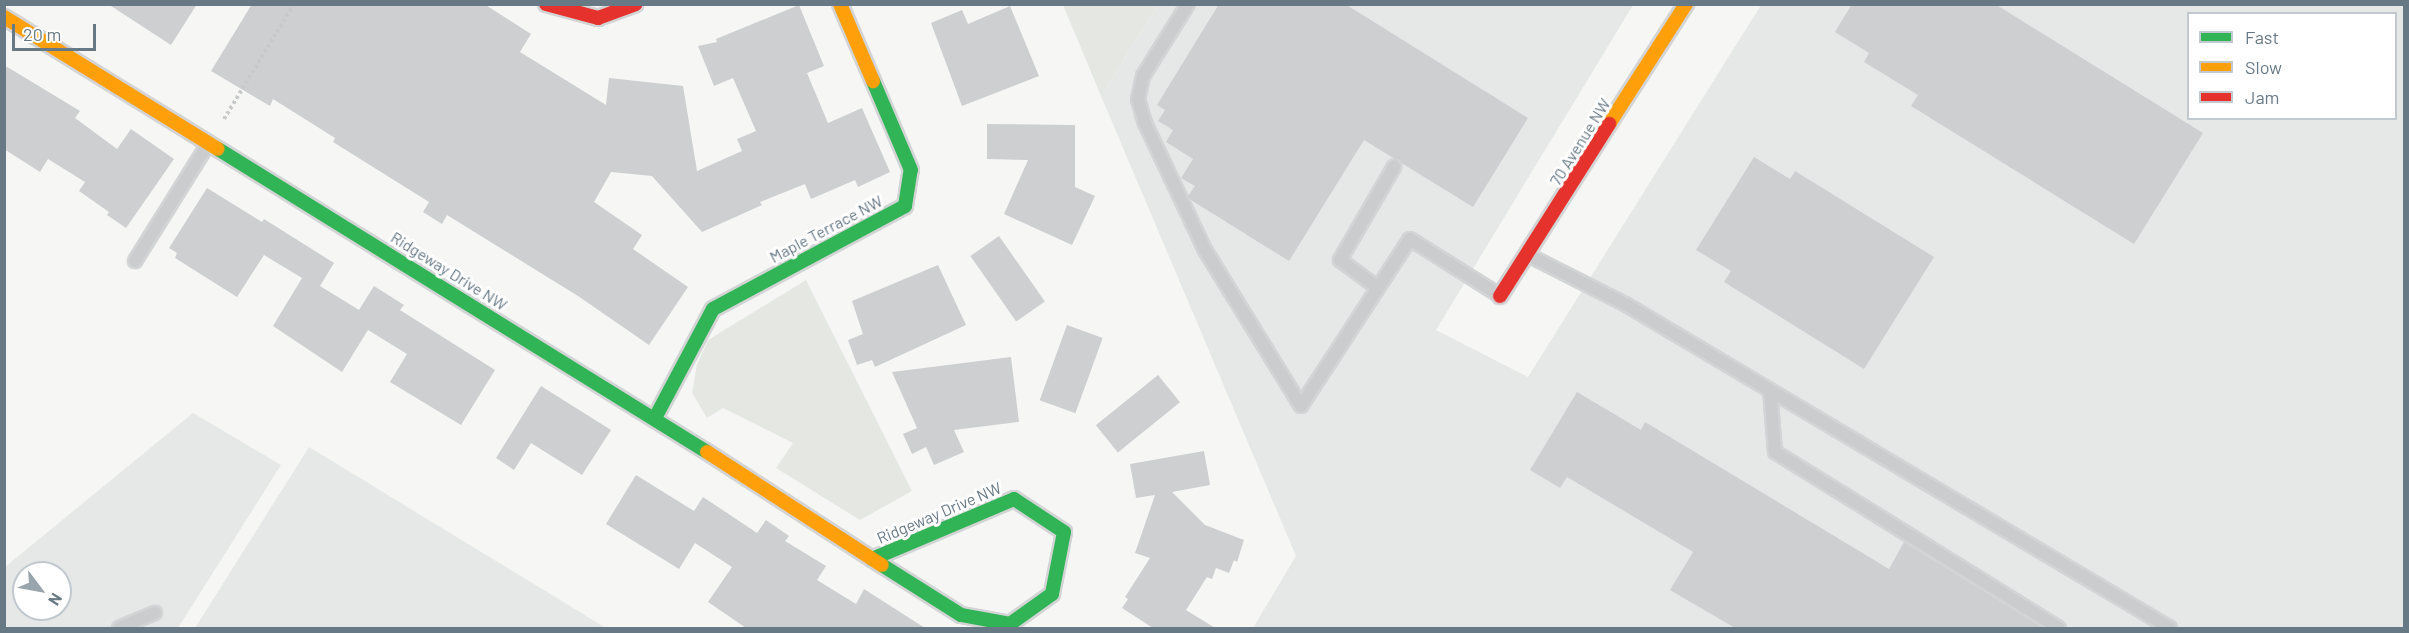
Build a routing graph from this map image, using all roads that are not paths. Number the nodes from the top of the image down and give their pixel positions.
1 (546, 4) edge
2 (636, 4) edge
3 (840, 4) edge
4 (1188, 4) edge
5 (1686, 4) edge
6 (4, 17) edge
7 (209, 143) junction
8 (1394, 167) dead end
9 (1527, 255) junction
10 (135, 261) dead end
11 (1378, 288) junction
12 (1500, 296) joint
13 (1770, 390) junction
14 (655, 418) junction
15 (872, 559) junction
16 (155, 613) dead end
17 (119, 628) edge
18 (2059, 628) edge
19 (2170, 628) edge

1 - 2 street
3 - 14 street, Maple Terrace NW
4 - 11 lane
5 - 9 street, 70 Avenue NW
6 - 7 street, Ridgeway Drive NW
7 - 10 lane
7 - 14 street, Ridgeway Drive NW
8 - 11 lane
9 - 12 street, 70 Avenue NW
9 - 13 lane
11 - 12 lane
13 - 18 lane
13 - 19 lane
14 - 15 street, Ridgeway Drive NW
15 - 15 street, Ridgeway Drive NW
16 - 17 lane

